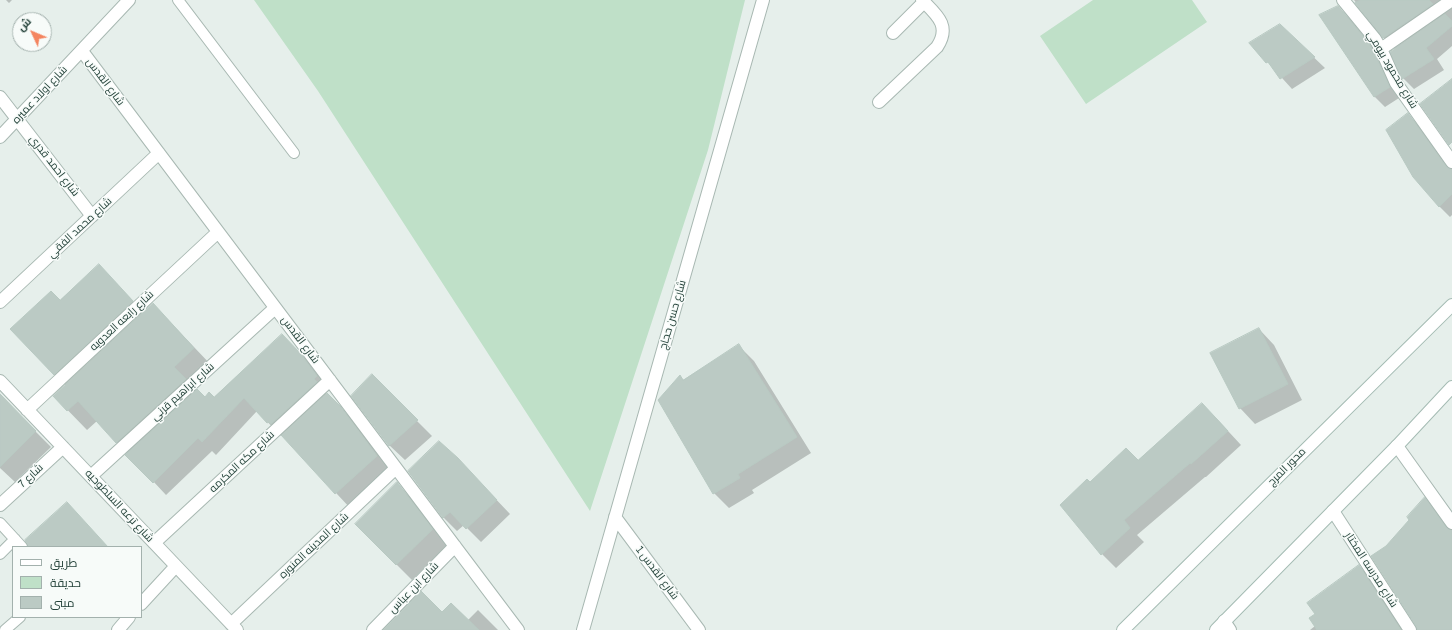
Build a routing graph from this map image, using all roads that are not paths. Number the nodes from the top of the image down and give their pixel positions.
1 (129, 0) edge
2 (178, 0) edge
3 (763, 0) edge
4 (1343, 0) edge
5 (1452, 0) edge
6 (923, 1) edge
7 (893, 33) dead end
8 (1381, 49) junction
9 (82, 51) junction
10 (0, 97) edge
11 (879, 102) dead end
12 (18, 119) junction
13 (0, 137) edge
14 (159, 153) junction
15 (294, 153) dead end
16 (1452, 162) edge
17 (92, 216) junction
18 (218, 232) junction
19 (0, 302) edge
20 (1452, 304) edge
21 (275, 308) junction
22 (330, 380) junction
23 (0, 381) edge
24 (1452, 387) edge
25 (27, 410) junction
26 (1397, 446) junction
27 (63, 447) junction
28 (396, 468) junction
29 (91, 476) junction
30 (0, 505) edge
31 (1333, 511) junction
32 (615, 517) junction
33 (0, 523) edge
34 (1452, 523) edge
35 (18, 543) edge
36 (154, 543) junction
37 (455, 546) junction
38 (12, 547) edge
39 (0, 554) edge
40 (176, 566) junction
41 (142, 603) edge
42 (19, 618) edge
43 (129, 618) edge
44 (234, 627) edge
45 (1223, 627) edge
46 (516, 629) edge
47 (4, 630) edge
48 (118, 630) edge
49 (373, 630) edge
50 (583, 630) edge
51 (699, 630) edge
52 (1123, 630) edge
53 (1410, 630) edge

1 - 9 street, شارع اولاد عميره
2 - 15 lane
3 - 32 street, شارع حسن حجاج
4 - 8 street, شارع محمود بيومي
5 - 8 street
6 - 7 street
6 - 11 street
8 - 16 street, شارع محمود بيومي
9 - 12 street, شارع اولاد عميره
9 - 14 street, شارع القدس
10 - 12 street, شارع احمد قدري
12 - 13 street, شارع اولاد عميره
12 - 17 street, شارع احمد قدري
14 - 17 street, شارع محمد الفقي
14 - 18 street, شارع القدس
17 - 19 street, شارع محمد الفقي
18 - 21 street, شارع القدس
18 - 25 street, شارع رابعه العدويه
20 - 52 street, محور المرج
21 - 22 street, شارع القدس
21 - 29 street, شارع ابراهيم قرني
22 - 28 street, شارع القدس
22 - 36 street, شارع مكه المكرمه
23 - 25 street, شارع ترعه السلطوحيه
24 - 26 street
25 - 27 street, شارع ترعه السلطوحيه
26 - 31 street
26 - 34 street
27 - 29 street, شارع ترعه السلطوحيه
27 - 30 street, شارع 7
28 - 37 street, شارع القدس
28 - 44 street, شارع المدينه المنوره
29 - 36 street, شارع ترعه السلطوحيه
31 - 45 street
31 - 53 street, شارع مدرسه المختار
32 - 50 street, شارع حسن حجاج
32 - 51 street, شارع القدس 1
33 - 35 lane
36 - 40 street, شارع ترعه السلطوحيه
37 - 46 street, شارع القدس
37 - 49 street, شارع ابن عباس
38 - 39 lane
40 - 41 street
40 - 44 street, شارع ترعه السلطوحيه
42 - 47 lane
43 - 48 street

